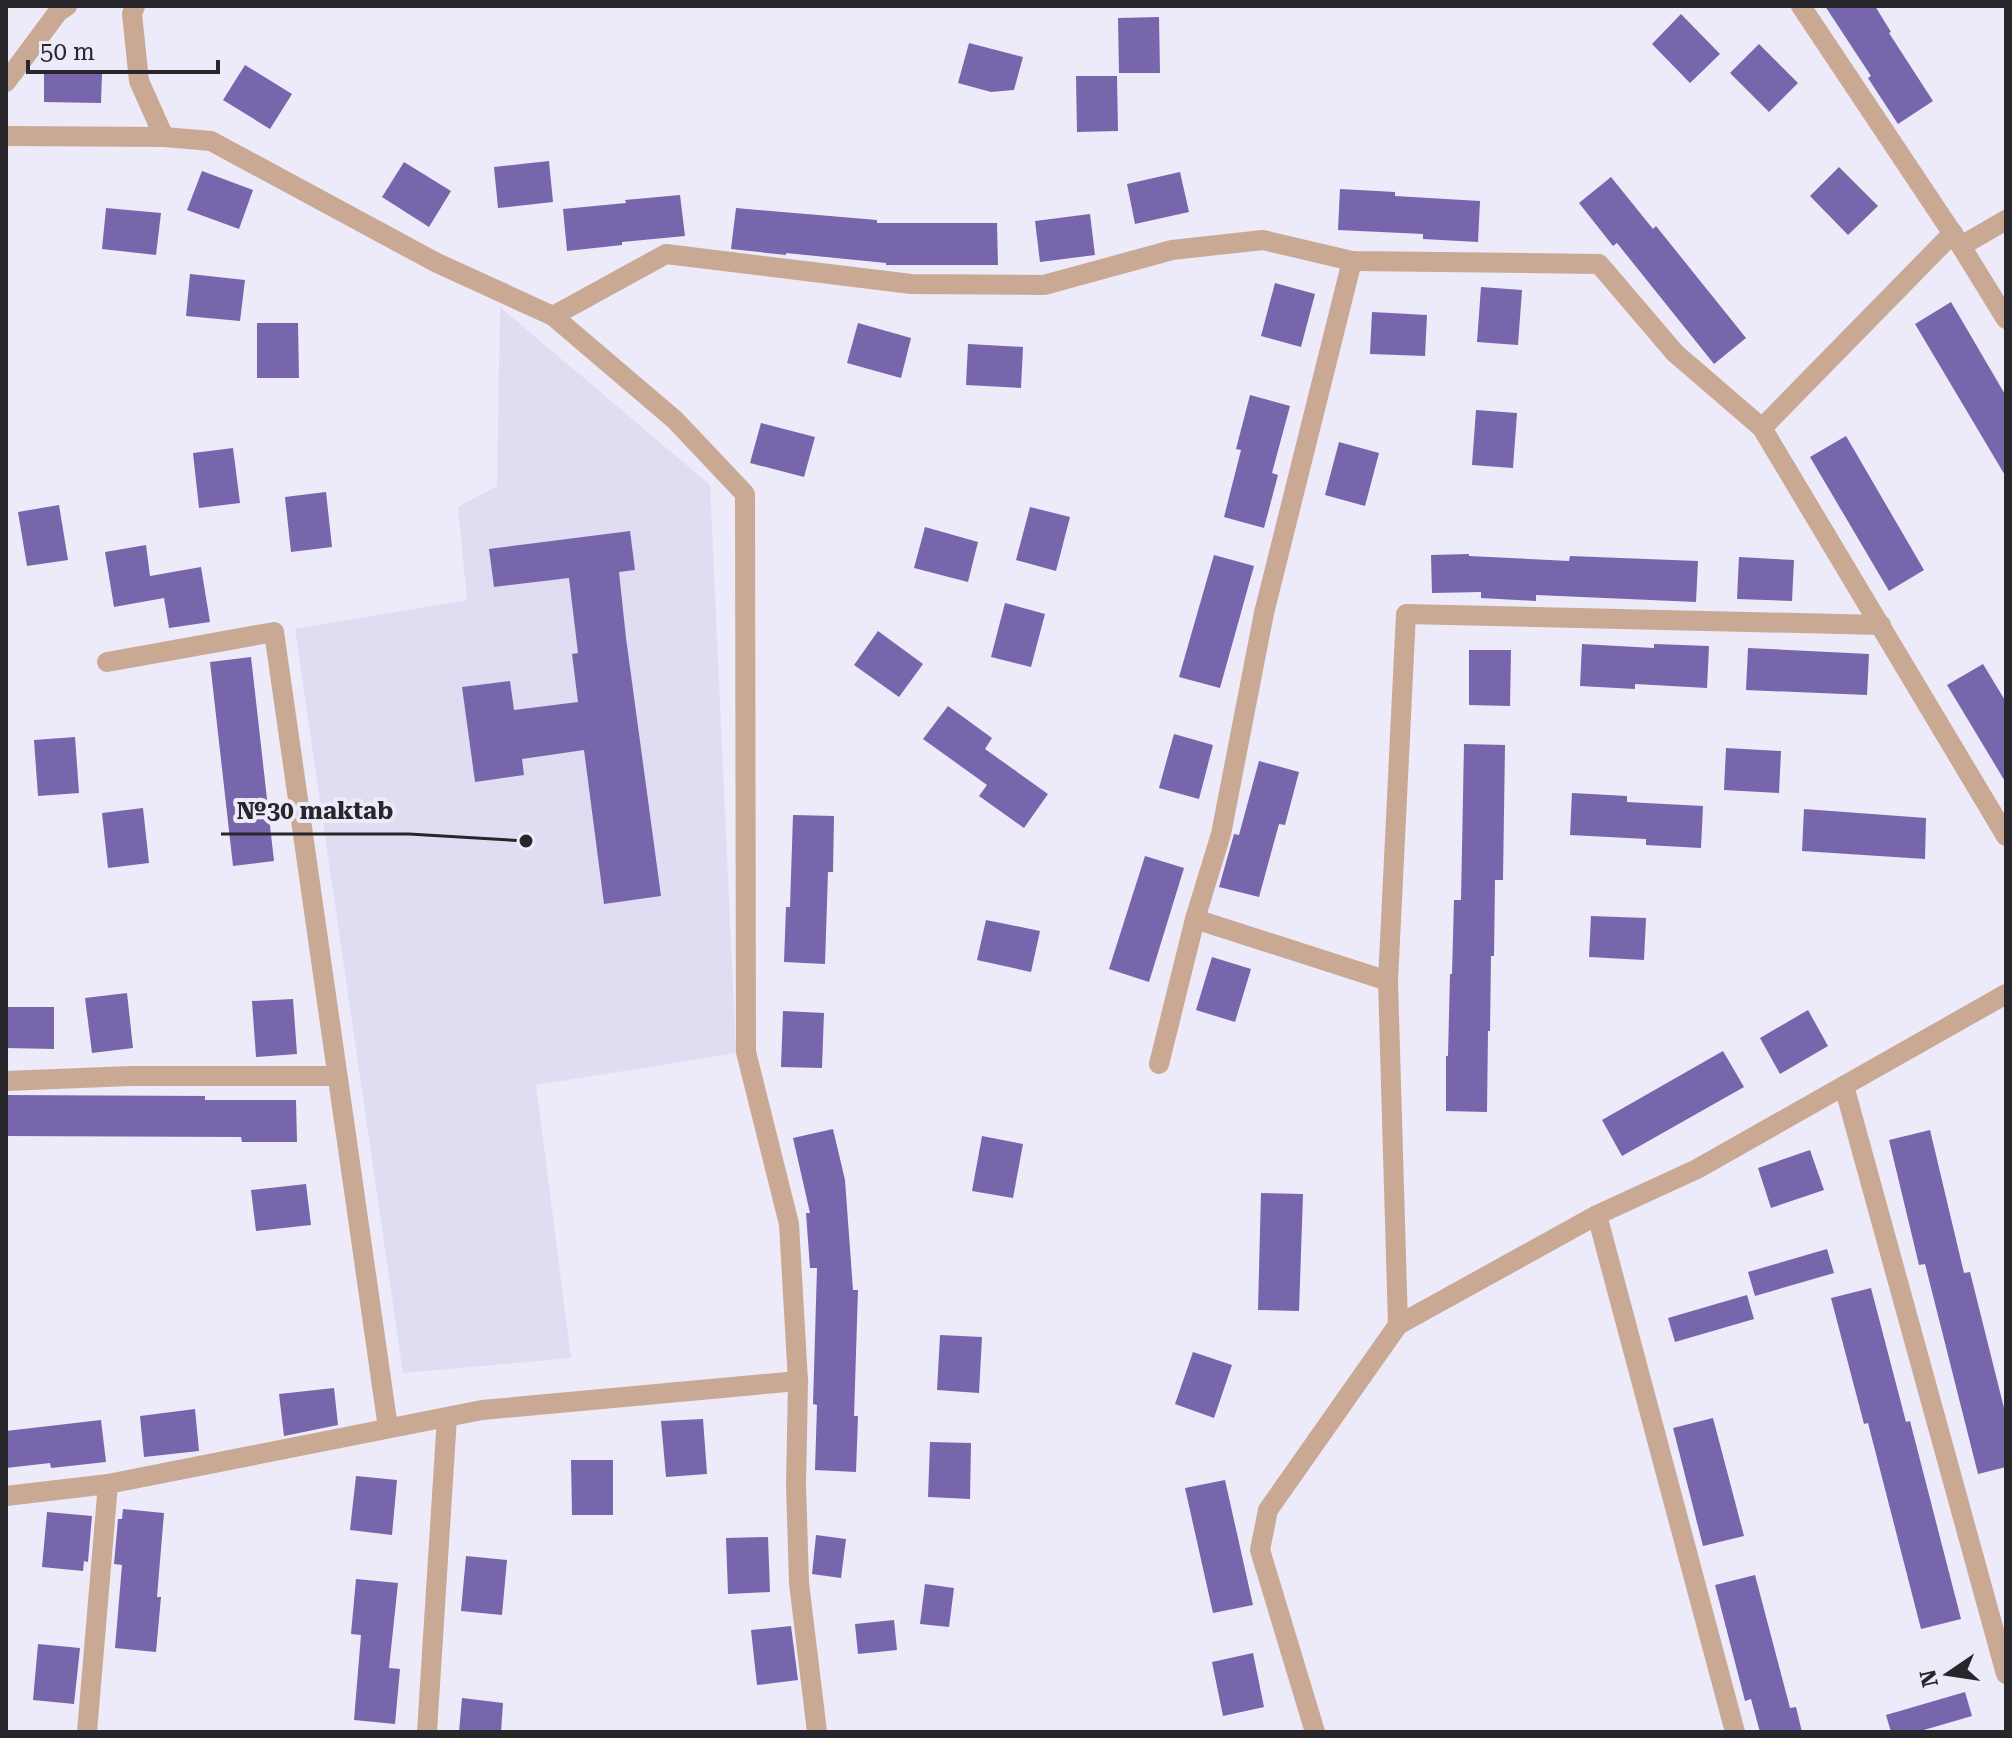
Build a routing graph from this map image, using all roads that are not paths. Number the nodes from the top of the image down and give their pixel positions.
1 (67, 6) edge
2 (135, 6) edge
3 (1801, 6) edge
4 (6, 82) edge
5 (6, 136) edge
6 (164, 137) junction
7 (2006, 220) edge
8 (1957, 239) junction
9 (1352, 261) junction
10 (553, 316) junction
11 (2006, 319) edge
12 (1762, 428) junction
13 (1881, 625) junction
14 (107, 662) dead end
15 (2006, 836) edge
16 (1195, 919) junction
17 (1388, 981) junction
18 (2006, 994) edge
19 (1159, 1064) dead end
20 (337, 1076) junction
21 (6, 1081) edge
22 (1844, 1086) junction
23 (1597, 1215) junction
24 (1398, 1325) junction
25 (798, 1381) junction
26 (447, 1417) junction
27 (388, 1428) junction
28 (108, 1484) junction
29 (6, 1496) edge
30 (2006, 1674) edge
31 (87, 1732) edge
32 (427, 1732) edge
33 (817, 1732) edge
34 (1315, 1732) edge
35 (1735, 1732) edge

1 - 4 street
2 - 6 street
3 - 8 street
5 - 6 street
6 - 10 street
7 - 8 street
8 - 11 street
8 - 12 street
9 - 10 street
9 - 12 street
9 - 16 street
10 - 25 street
12 - 13 street
13 - 15 street
13 - 17 street
14 - 20 street
16 - 17 street
16 - 19 street
17 - 24 street
18 - 22 street
20 - 21 street
20 - 27 street
22 - 23 street
22 - 30 street
23 - 24 street
23 - 35 street
24 - 34 street
25 - 26 street
25 - 33 street
26 - 27 street
26 - 32 street
27 - 28 street
28 - 29 street
28 - 31 street

